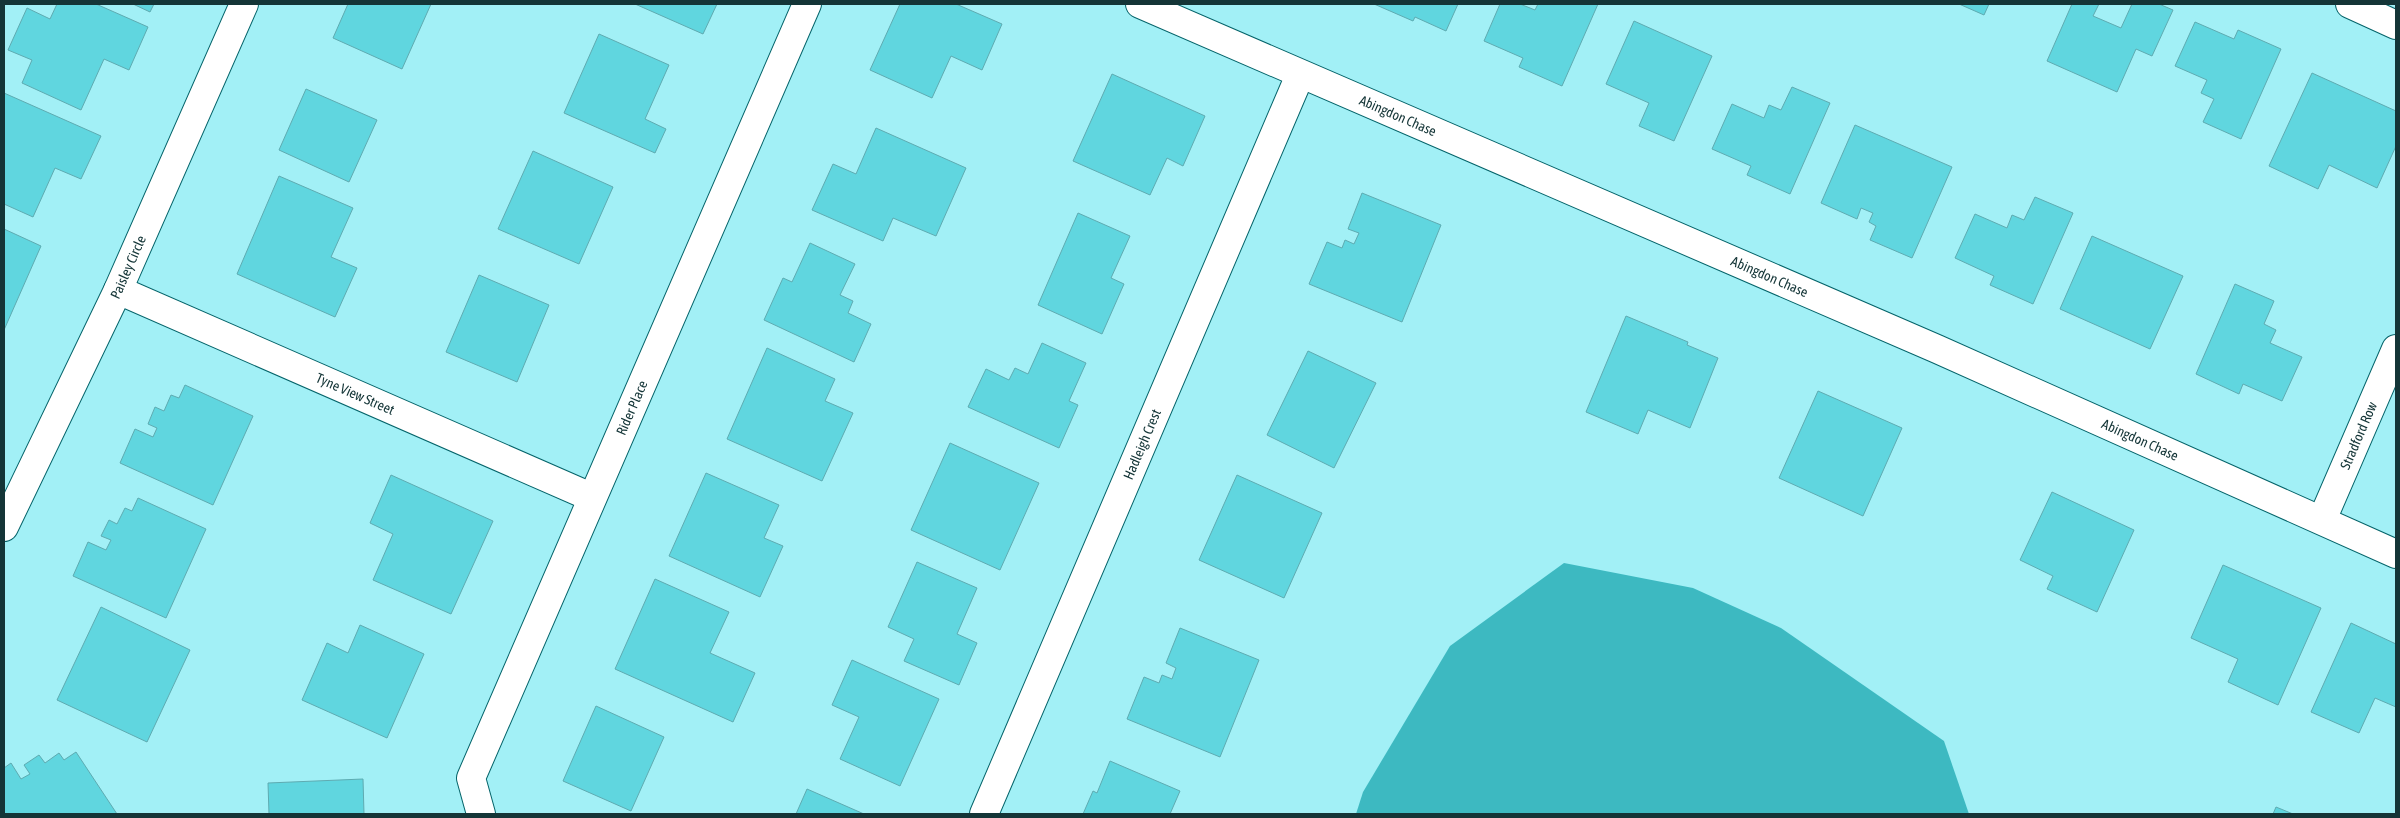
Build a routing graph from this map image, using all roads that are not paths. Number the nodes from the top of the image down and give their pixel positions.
1 (244, 4) edge
2 (808, 4) edge
3 (1140, 4) edge
4 (2350, 4) edge
5 (2396, 25) edge
6 (1300, 75) junction
7 (118, 290) junction
8 (2396, 349) edge
9 (592, 497) junction
10 (2322, 520) junction
11 (4, 527) edge
12 (2396, 554) edge
13 (480, 814) edge
14 (984, 814) edge

1 - 7 street, Paisley Circle
2 - 9 street, Rider Place
3 - 6 street, Abingdon Chase
4 - 5 street
6 - 10 street, Abingdon Chase
6 - 14 street, Hadleigh Crest
7 - 9 street, Tyne View Street
7 - 11 street, Paisley Circle
8 - 10 street, Stradford Row
9 - 13 street, Rider Place
10 - 12 street, Abingdon Chase

